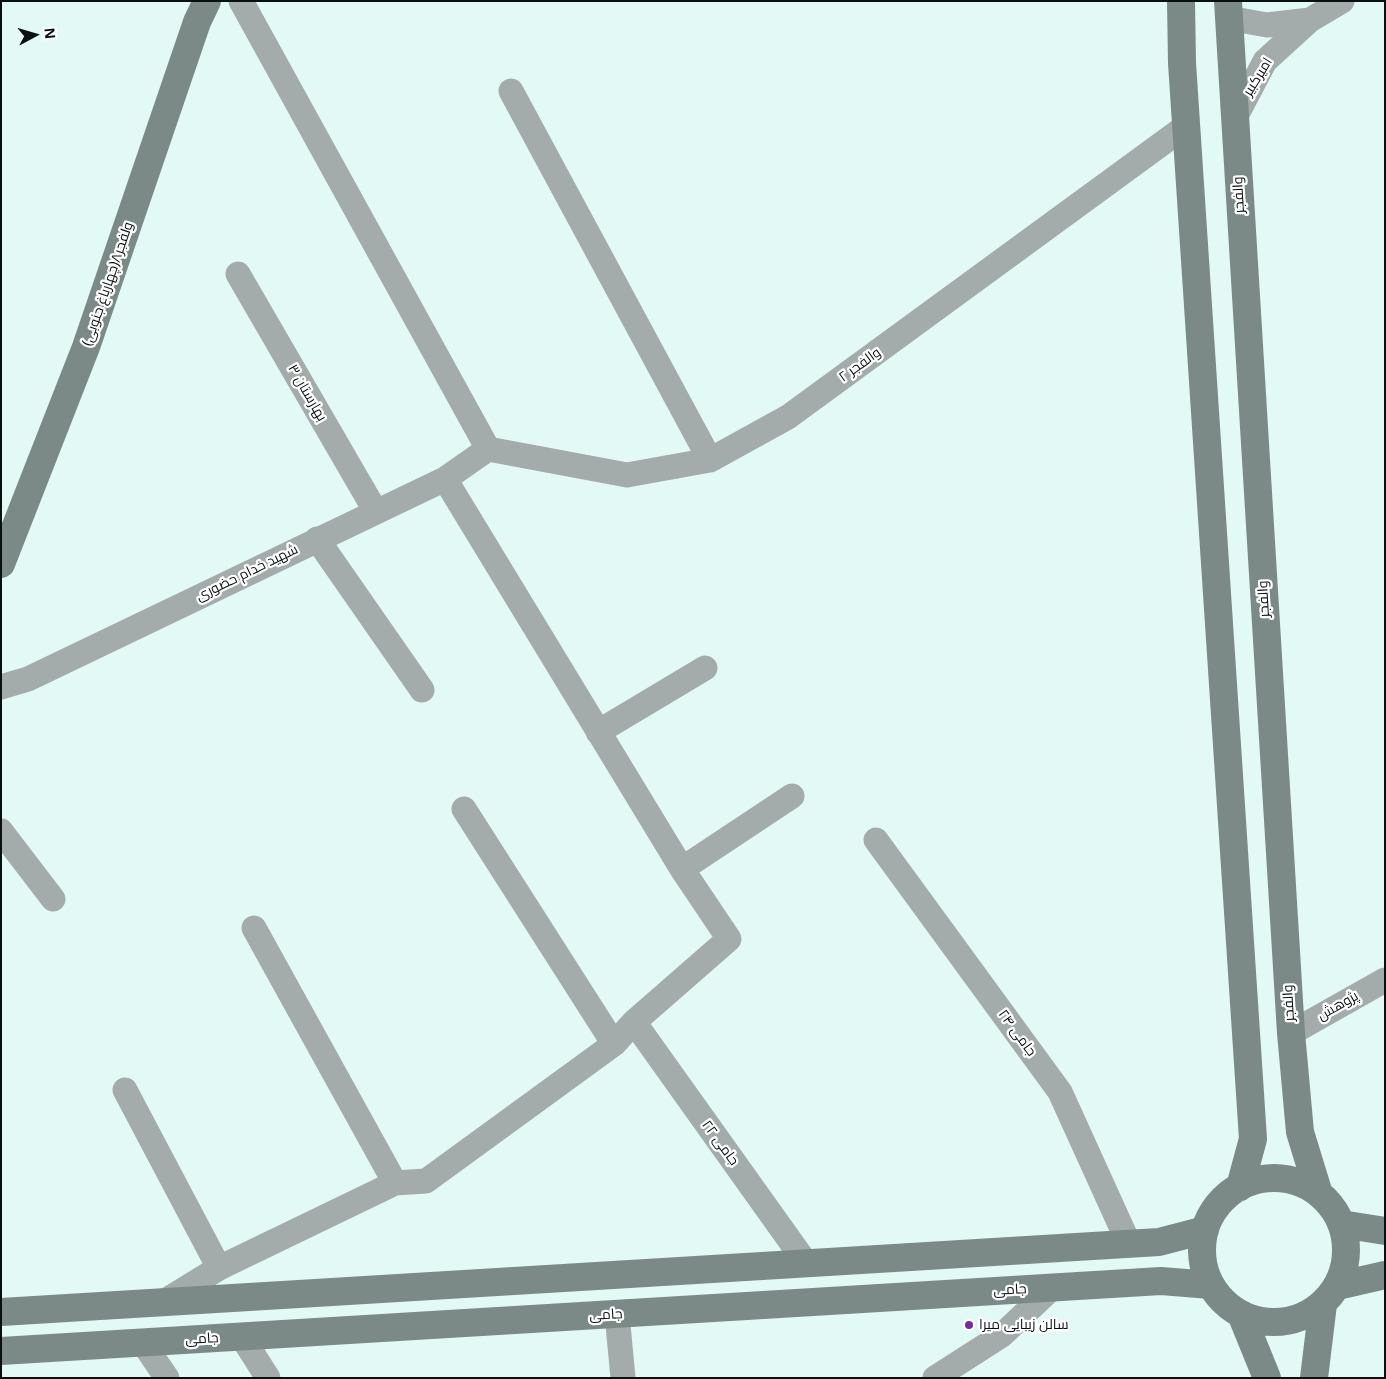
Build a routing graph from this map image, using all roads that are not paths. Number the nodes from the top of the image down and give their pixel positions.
1 (207, 1) edge
2 (241, 1) edge
3 (1180, 1) edge
4 (1342, 1) edge
5 (1228, 10) edge
6 (1310, 20) junction
7 (511, 91) dead end
8 (1235, 118) junction
9 (1186, 126) junction
10 (238, 274) dead end
11 (488, 449) junction
12 (710, 460) junction
13 (445, 479) junction
14 (376, 512) junction
15 (317, 539) junction
16 (1, 564) edge
17 (705, 668) dead end
18 (1, 687) edge
19 (422, 690) dead end
20 (598, 732) junction
21 (792, 796) dead end
22 (464, 809) dead end
23 (1, 831) edge
24 (876, 840) dead end
25 (682, 869) junction
26 (53, 899) dead end
27 (254, 928) dead end
28 (1385, 980) edge
29 (634, 1022) junction
30 (1291, 1033) junction
31 (614, 1044) junction
32 (126, 1090) dead end
33 (395, 1183) junction
34 (1240, 1187) junction
35 (1319, 1194) junction
36 (1341, 1224) junction
37 (1205, 1230) junction
38 (1385, 1230) edge
39 (1130, 1244) junction
40 (806, 1263) junction
41 (219, 1268) junction
42 (1385, 1275) edge
43 (1211, 1285) junction
44 (1052, 1288) junction
45 (1330, 1295) junction
46 (162, 1303) junction
47 (1, 1312) edge
48 (617, 1314) junction
49 (1241, 1314) junction
50 (242, 1337) junction
51 (143, 1343) junction
52 (2, 1350) edge
53 (936, 1377) edge
54 (167, 1378) edge
55 (268, 1378) edge
56 (623, 1378) edge
57 (1267, 1378) edge
58 (1314, 1378) edge

1 - 16 main road, ولفجر۸(چهارباغ جنوبی)
2 - 11 street
3 - 9 main road
4 - 6 street, امیرکبیر
5 - 6 street, امیرکبیر
5 - 8 main road, والفجر
6 - 8 street, امیرکبیر
7 - 12 street
8 - 30 main road, والفجر
9 - 12 street, والفجر ۲
9 - 34 main road
10 - 14 street, بهارستان ۳
11 - 12 street, والفجر ۲
11 - 13 street, شهید خدام حضوری
13 - 14 street, شهید خدام حضوری
13 - 20 street
14 - 15 street, شهید خدام حضوری
15 - 18 street, شهید خدام حضوری
15 - 19 street
17 - 20 street
20 - 25 street
21 - 25 street
22 - 31 street
23 - 26 street
24 - 39 street, جامی ۲۴
25 - 29 street
27 - 33 street
28 - 30 street, پژوهش
29 - 31 street
29 - 40 street, جامی ۲۲
30 - 35 main road, والفجر
31 - 33 street
32 - 41 street
33 - 41 street
34 - 35 main road
34 - 37 main road
35 - 36 main road
36 - 38 main road
36 - 45 main road
37 - 39 main road
37 - 43 main road
39 - 40 main road
40 - 46 main road
41 - 46 street
42 - 45 main road
43 - 44 main road, جامی
43 - 49 main road
44 - 48 main road, جامی
44 - 53 street
45 - 49 main road
45 - 58 main road
46 - 47 main road
48 - 50 main road, جامی
48 - 56 street
49 - 57 main road
50 - 51 main road, جامی
50 - 55 street
51 - 52 main road, جامی
51 - 54 street

